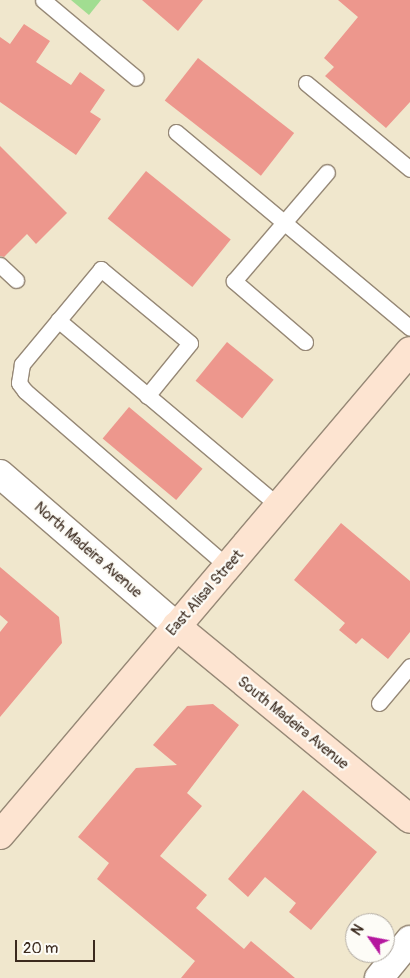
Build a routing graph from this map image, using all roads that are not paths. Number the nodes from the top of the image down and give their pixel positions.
1 (43, 0) edge
2 (136, 78) dead end
3 (306, 83) dead end
4 (176, 132) dead end
5 (410, 169) edge
6 (327, 172) dead end
7 (284, 221) junction
8 (0, 265) edge
9 (16, 280) dead end
10 (58, 320) junction
11 (410, 328) edge
12 (305, 342) dead end
13 (410, 351) edge
14 (147, 396) junction
15 (3, 484) edge
16 (279, 506) junction
17 (227, 566) junction
18 (176, 626) junction
19 (410, 666) edge
20 (379, 703) dead end
21 (410, 819) edge
22 (0, 835) edge
23 (410, 940) edge
24 (379, 978) edge

1 - 2 lane
3 - 5 lane
4 - 7 lane
6 - 7 lane
7 - 11 lane
7 - 12 lane
8 - 9 lane
10 - 14 lane
10 - 14 lane
10 - 17 lane
13 - 16 main road, East Alisal Street
14 - 16 lane
15 - 18 street, North Madeira Avenue
16 - 17 main road, East Alisal Street
17 - 18 main road, East Alisal Street
18 - 21 main road, South Madeira Avenue
18 - 22 main road, East Alisal Street
19 - 20 lane
23 - 24 street

